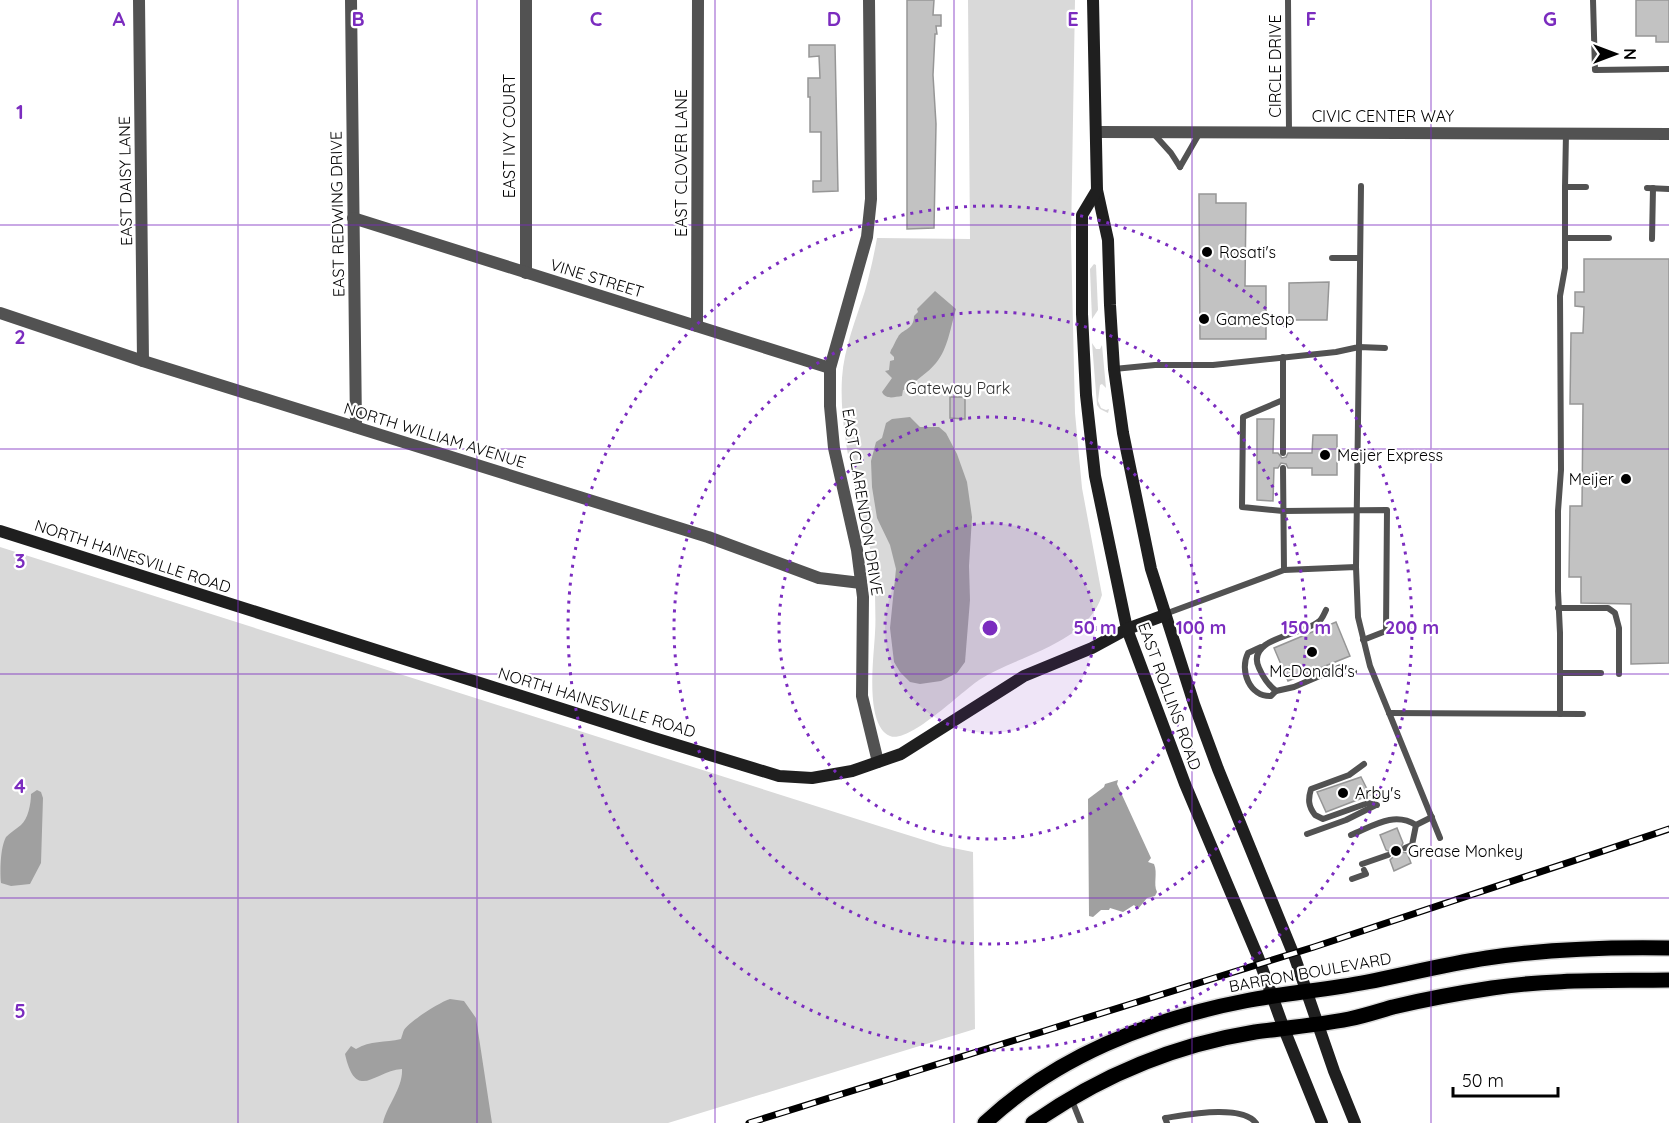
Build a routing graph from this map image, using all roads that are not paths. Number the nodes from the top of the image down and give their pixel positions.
1 (139, 0) edge
2 (351, 0) edge
3 (526, 0) edge
4 (698, 0) edge
5 (869, 0) edge
6 (1093, 0) edge
7 (1288, 0) edge
8 (1593, 0) edge
9 (1669, 69) edge
10 (1097, 132) junction
11 (1152, 132) junction
12 (1200, 132) junction
13 (1289, 132) junction
14 (1566, 133) junction
15 (1669, 134) edge
16 (1361, 186) dead end
17 (1565, 187) junction
18 (1586, 188) dead end
19 (1669, 189) edge
20 (1097, 190) junction
21 (353, 218) junction
22 (1565, 238) junction
23 (1609, 238) dead end
24 (1652, 238) dead end
25 (1332, 258) dead end
26 (1360, 258) junction
27 (526, 273) junction
28 (0, 313) edge
29 (697, 326) junction
30 (1359, 347) junction
31 (1385, 348) dead end
32 (1283, 357) junction
33 (143, 361) junction
34 (830, 368) junction
35 (1114, 369) junction
36 (1283, 400) junction
37 (356, 428) junction
38 (1283, 453) dead end
39 (1283, 468) dead end
40 (1283, 511) junction
41 (1358, 511) junction
42 (0, 531) edge
43 (1356, 567) junction
44 (1284, 570) junction
45 (861, 583) junction
46 (1558, 608) junction
47 (1326, 610) dead end
48 (1165, 615) junction
49 (1127, 629) junction
50 (1362, 640) junction
51 (1262, 646) junction
52 (1354, 672) dead end
53 (1560, 673) junction
54 (1601, 673) dead end
55 (1619, 674) dead end
56 (1276, 691) junction
57 (1389, 713) junction
58 (1560, 714) junction
59 (1583, 714) dead end
60 (878, 762) junction
61 (1364, 764) dead end
62 (1432, 817) junction
63 (1416, 825) junction
64 (1307, 834) dead end
65 (1351, 835) dead end
66 (1440, 838) dead end
67 (1405, 848) dead end
68 (1388, 855) dead end
69 (1352, 879) dead end
70 (1669, 948) edge
71 (1669, 981) edge
72 (1306, 991) junction
73 (1273, 996) junction
74 (1318, 1023) junction
75 (1284, 1029) junction
76 (1071, 1098) junction
77 (985, 1123) edge
78 (1033, 1123) edge
79 (1081, 1123) edge
80 (1167, 1123) edge
81 (1256, 1123) edge
82 (1322, 1123) edge
83 (1355, 1123) edge

1 - 33 street, EAST DAISY LANE
2 - 21 street, EAST REDWING DRIVE
3 - 27 street, EAST IVY COURT
4 - 29 street, EAST CLOVER LANE
5 - 34 street, EAST CLARENDON DRIVE
6 - 10 main road, EAST ROLLINS ROAD
7 - 13 lane, CIRCLE DRIVE
8 - 9 lane
10 - 11 street, CIVIC CENTER WAY
10 - 20 main road, EAST ROLLINS ROAD
11 - 12 street, CIVIC CENTER WAY
11 - 12 lane
12 - 13 street, CIVIC CENTER WAY
13 - 14 street, CIVIC CENTER WAY
14 - 15 street, CIVIC CENTER WAY
14 - 17 lane
16 - 26 lane
17 - 18 lane
17 - 22 lane
19 - 24 lane
20 - 35 main road, EAST ROLLINS ROAD
20 - 49 main road, EAST ROLLINS ROAD
21 - 27 street, VINE STREET
21 - 37 street, EAST REDWING DRIVE
22 - 23 lane
22 - 46 lane
25 - 26 lane
26 - 30 lane
27 - 29 street, VINE STREET
28 - 33 street, NORTH WILLIAM AVENUE
29 - 34 street, VINE STREET
30 - 31 lane
30 - 32 lane
30 - 41 lane
32 - 35 lane
32 - 36 lane
33 - 37 street, NORTH WILLIAM AVENUE
34 - 45 street, EAST CLARENDON DRIVE
35 - 48 main road, EAST ROLLINS ROAD
36 - 38 lane
36 - 40 lane
37 - 45 street, NORTH WILLIAM AVENUE
39 - 40 lane
40 - 41 lane
40 - 44 lane
41 - 43 lane
41 - 50 lane
42 - 60 main road, NORTH HAINESVILLE ROAD
43 - 44 lane
43 - 50 lane
44 - 48 lane
45 - 60 street, EAST CLARENDON DRIVE
46 - 53 lane
46 - 55 lane
47 - 51 lane
48 - 49 main road, NORTH HAINESVILLE ROAD
48 - 72 main road, EAST ROLLINS ROAD
49 - 60 main road, NORTH HAINESVILLE ROAD
49 - 73 main road, EAST ROLLINS ROAD
50 - 57 lane
51 - 56 lane
51 - 56 lane
52 - 56 lane
53 - 54 lane
53 - 58 lane
57 - 58 lane
57 - 62 lane
58 - 59 lane
61 - 64 lane
62 - 63 lane
62 - 66 lane
63 - 65 lane
63 - 67 lane
68 - 69 lane
70 - 72 main road, BARRON BOULEVARD
71 - 74 main road
72 - 73 main road, BARRON BOULEVARD
72 - 74 main road, EAST ROLLINS ROAD
73 - 75 main road, EAST ROLLINS ROAD
73 - 77 main road, BARRON BOULEVARD
74 - 75 main road
74 - 83 main road, EAST ROLLINS ROAD
75 - 76 main road
75 - 82 main road, EAST ROLLINS ROAD
76 - 78 main road
76 - 79 lane
80 - 81 lane

